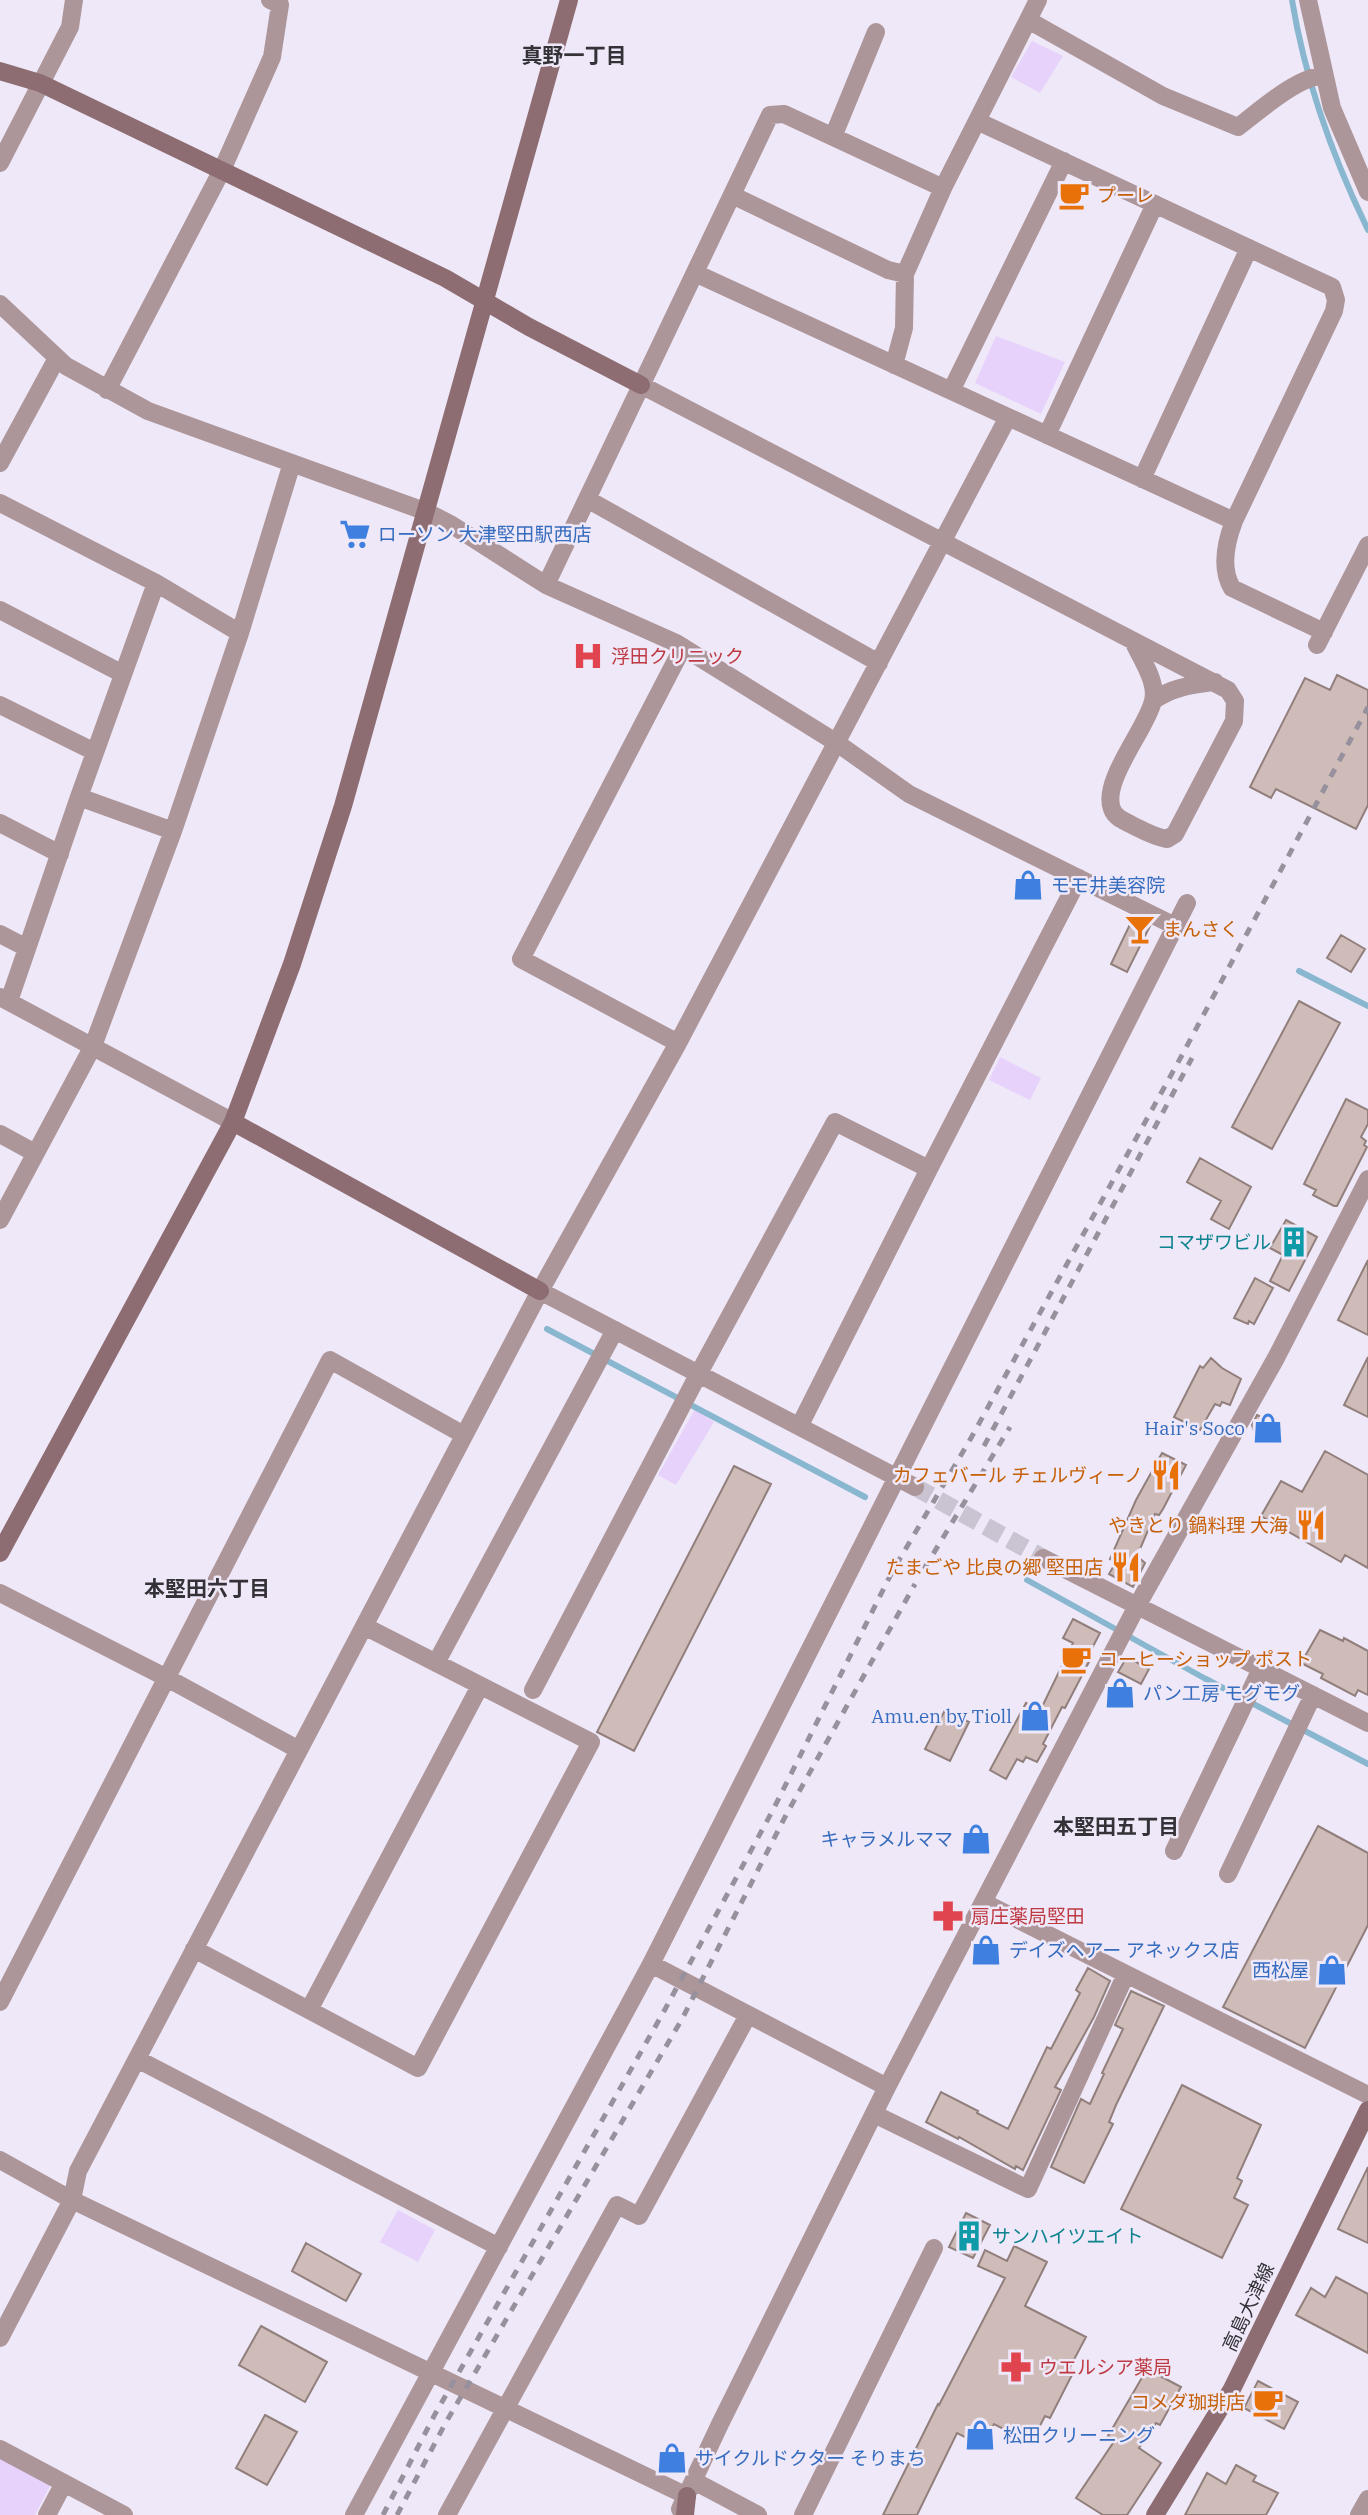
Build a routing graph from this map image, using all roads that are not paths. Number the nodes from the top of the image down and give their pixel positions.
1 (74, 0) edge
2 (271, 0) edge
3 (569, 0) edge
4 (1038, 0) edge
5 (1308, 0) edge
6 (1028, 20) junction
7 (876, 32) dead end
8 (0, 71) edge
9 (1323, 76) junction
10 (40, 83) junction
11 (977, 121) junction
12 (832, 137) junction
13 (1064, 162) junction
14 (0, 163) edge
15 (222, 170) junction
16 (943, 188) junction
17 (1368, 192) edge
18 (732, 195) junction
19 (1155, 204) junction
20 (1249, 248) junction
21 (695, 273) junction
22 (905, 274) junction
23 (485, 302) junction
24 (0, 304) edge
25 (57, 358) junction
26 (894, 365) junction
27 (641, 385) junction
28 (107, 390) junction
29 (951, 391) junction
30 (1008, 417) junction
31 (1047, 435) junction
32 (0, 463) edge
33 (292, 463) junction
34 (1142, 479) junction
35 (587, 499) junction
36 (0, 503) edge
37 (427, 512) junction
38 (1234, 521) junction
39 (943, 542) junction
40 (1368, 545) edge
41 (156, 583) junction
42 (546, 584) junction
43 (0, 610) edge
44 (240, 633) junction
45 (1133, 641) junction
46 (683, 647) junction
47 (879, 663) junction
48 (123, 674) junction
49 (1215, 682) junction
50 (1153, 701) junction
51 (0, 705) edge
52 (837, 743) junction
53 (94, 752) junction
54 (79, 797) junction
55 (0, 823) edge
56 (173, 831) junction
57 (60, 855) junction
58 (1079, 878) junction
59 (1187, 903) dead end
60 (1175, 926) junction
61 (0, 933) edge
62 (27, 948) junction
63 (4, 999) edge
64 (678, 1043) junction
65 (93, 1046) junction
66 (233, 1122) junction
67 (0, 1134) edge
68 (35, 1153) junction
69 (929, 1168) junction
70 (1368, 1180) edge
71 (0, 1220) edge
72 (540, 1291) junction
73 (615, 1330) junction
74 (699, 1373) junction
75 (800, 1425) junction
76 (464, 1435) junction
77 (896, 1477) junction
78 (915, 1488) tunnel mouth
79 (0, 1553) edge
80 (1043, 1558) tunnel mouth
81 (0, 1593) edge
82 (1137, 1606) junction
83 (364, 1626) junction
84 (436, 1663) junction
85 (1261, 1669) junction
86 (167, 1678) junction
87 (480, 1686) junction
88 (533, 1690) dead end
89 (1313, 1695) junction
90 (1368, 1723) edge
91 (299, 1750) junction
92 (1174, 1851) dead end
93 (1228, 1874) dead end
94 (983, 1902) junction
95 (194, 1949) junction
96 (650, 1964) junction
97 (1126, 1974) junction
98 (0, 2002) edge
99 (309, 2010) junction
100 (748, 2015) junction
101 (137, 2059) junction
102 (887, 2087) junction
103 (1368, 2095) edge
104 (1368, 2110) edge
105 (874, 2114) junction
106 (0, 2160) edge
107 (72, 2200) junction
108 (499, 2247) junction
109 (934, 2248) dead end
110 (0, 2338) edge
111 (433, 2372) junction
112 (506, 2408) junction
113 (0, 2449) edge
114 (64, 2483) junction
115 (691, 2489) junction
116 (1368, 2499) edge
117 (47, 2515) edge
118 (124, 2515) edge
119 (354, 2515) edge
120 (447, 2515) edge
121 (677, 2515) edge
122 (685, 2515) edge
123 (758, 2515) edge
124 (803, 2515) edge
125 (1155, 2515) edge
126 (1359, 2515) edge

1 - 10 street
2 - 15 street
3 - 23 street
4 - 6 street
5 - 9 street
6 - 9 street
6 - 11 street
7 - 12 street
8 - 10 street
9 - 17 street
10 - 14 street
10 - 15 street
11 - 13 street
11 - 16 street
12 - 16 street
12 - 18 street
13 - 19 street
13 - 29 street
15 - 23 street
15 - 28 street
16 - 22 street
18 - 21 street
18 - 22 street
19 - 20 street
19 - 31 street
20 - 34 street
20 - 38 street
21 - 26 street
21 - 27 street
22 - 26 street
23 - 27 street
23 - 37 street
24 - 25 street
25 - 28 street
25 - 32 street
26 - 29 street
27 - 35 street
27 - 39 street
28 - 33 street
29 - 30 street
30 - 31 street
30 - 39 street
31 - 34 street
33 - 37 street
33 - 44 street
34 - 38 street
35 - 42 street
35 - 47 street
36 - 41 street
37 - 42 street
37 - 66 street
38 - 40 street
39 - 45 street
39 - 47 street
41 - 44 street
41 - 48 street
42 - 46 street
43 - 48 street
44 - 56 street
45 - 49 street
45 - 50 street
46 - 52 street
46 - 64 street
47 - 52 street
48 - 53 street
49 - 50 street
49 - 50 street
51 - 53 street
52 - 58 street
52 - 64 street
53 - 54 street
54 - 56 street
54 - 57 street
55 - 57 street
56 - 65 street
57 - 62 street
58 - 60 street
58 - 69 street
59 - 60 street
60 - 77 street
61 - 62 street
62 - 63 street
63 - 65 street
64 - 72 street
65 - 66 street
65 - 68 street
66 - 72 street
66 - 79 street
67 - 68 street
68 - 71 street
69 - 74 street
69 - 75 street
70 - 82 street
72 - 73 street
72 - 76 street
73 - 74 street
73 - 84 street
74 - 75 street
74 - 88 street
75 - 77 street
76 - 83 street
76 - 86 street
77 - 78 street
77 - 96 street
80 - 82 street
81 - 86 street
82 - 85 street
82 - 94 street
83 - 84 street
83 - 91 street
84 - 87 street
85 - 89 street
85 - 92 street
86 - 91 street
86 - 98 street
87 - 99 street
87 - 99 street
89 - 90 street
89 - 93 street
91 - 95 street
94 - 97 street
94 - 102 street
95 - 99 street
95 - 101 street
96 - 100 street
96 - 108 street
97 - 103 street
97 - 105 street
100 - 102 street
100 - 112 street
101 - 107 street
101 - 108 street
102 - 105 street
104 - 125 street, 高島大津線
105 - 115 street
106 - 107 street
107 - 110 street
107 - 111 street
108 - 111 street
109 - 124 street
111 - 112 street
111 - 119 street
112 - 115 street
112 - 120 street
113 - 114 street
114 - 117 street
114 - 118 street
115 - 121 street
115 - 122 street
115 - 123 street
116 - 126 street

